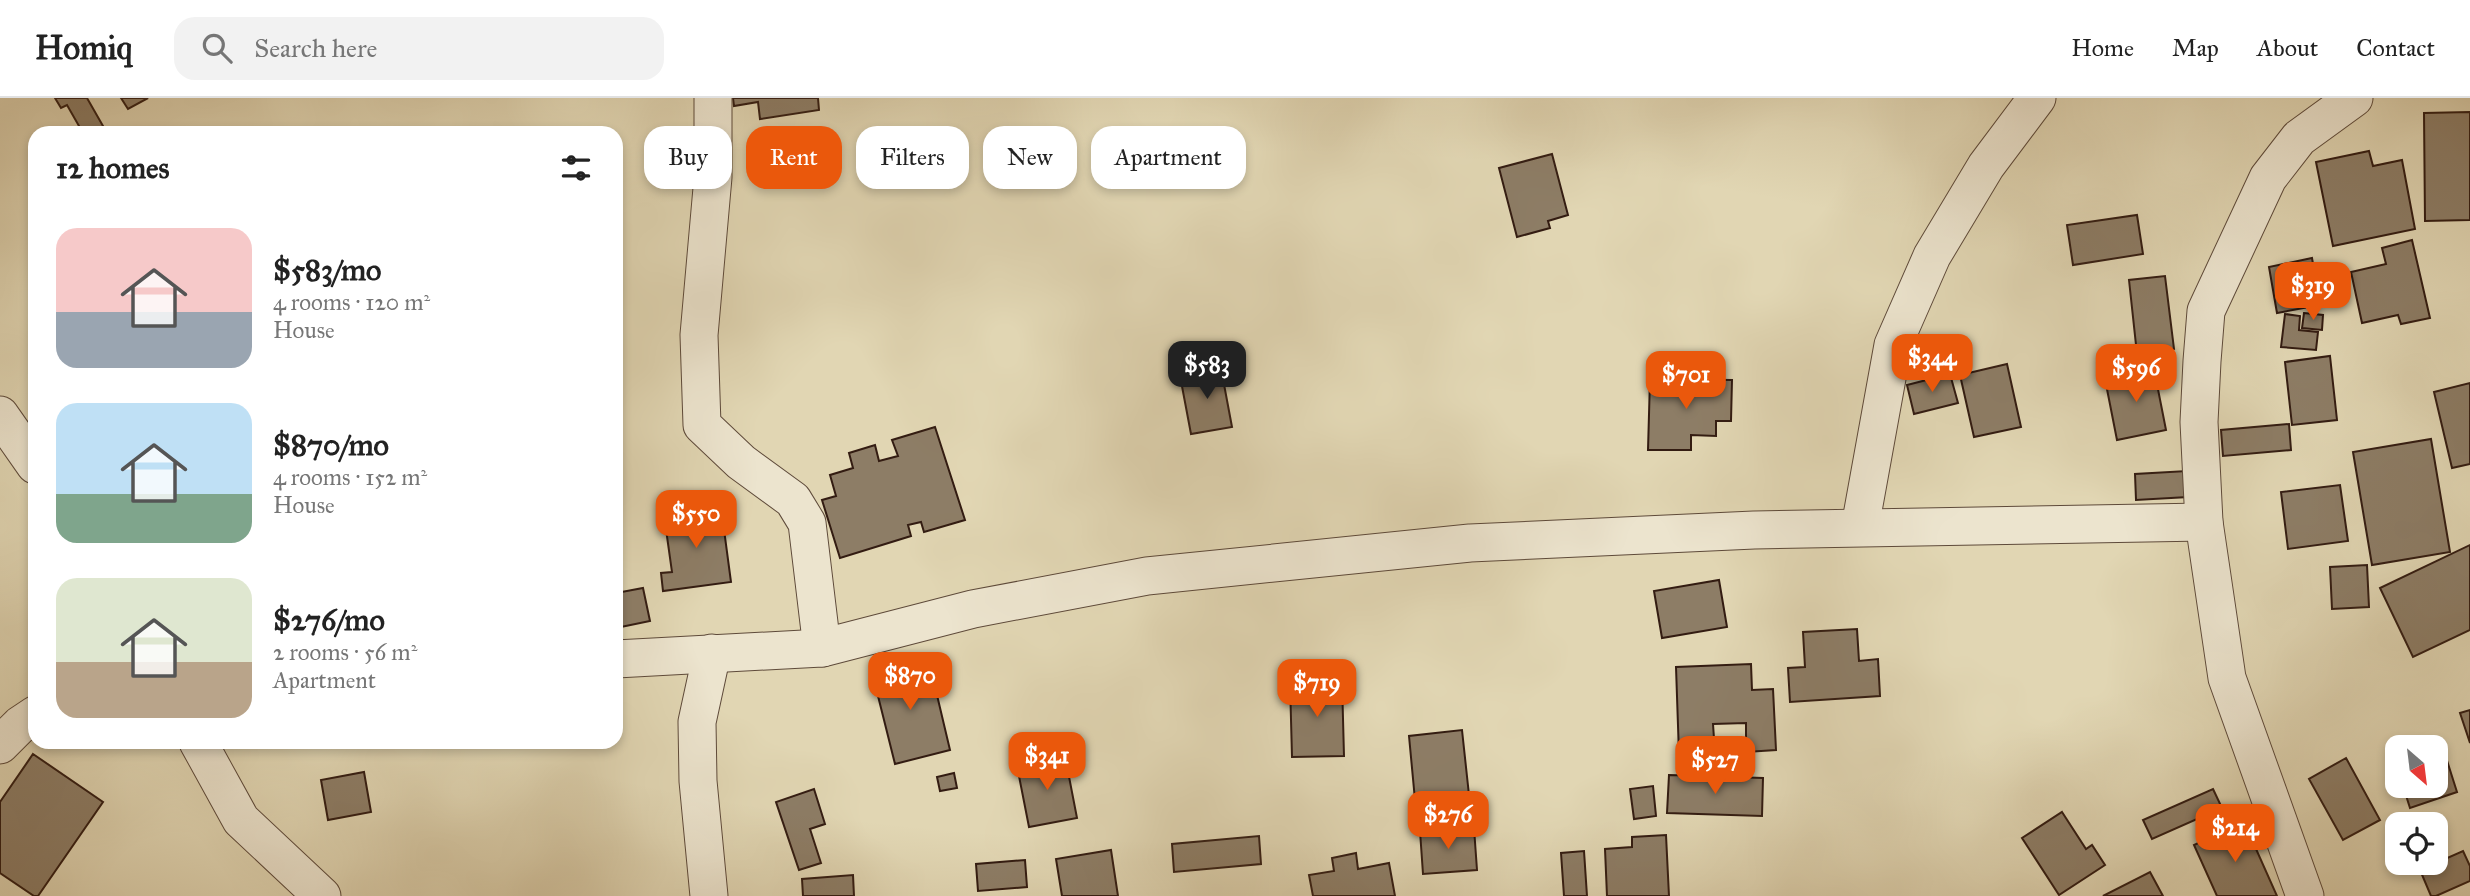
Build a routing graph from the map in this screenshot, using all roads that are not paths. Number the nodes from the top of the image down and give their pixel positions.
1 (713, 98) edge
2 (2037, 98) edge
3 (2354, 98) edge
4 (0, 415) edge
5 (28, 455) edge
6 (2204, 522) junction
7 (1860, 527) junction
8 (822, 648) junction
9 (712, 653) junction
10 (623, 659) edge
11 (202, 749) edge
12 (323, 896) edge
13 (709, 896) edge
14 (2305, 896) edge

1 - 8 street
2 - 7 street
3 - 6 street
4 - 5 street
6 - 7 street
6 - 14 street
7 - 8 street
8 - 9 street
9 - 10 street
9 - 13 street
11 - 12 street

